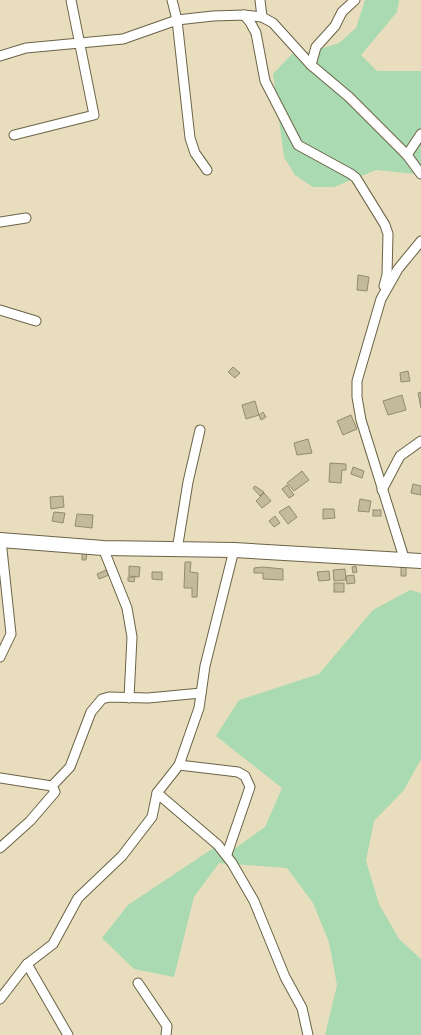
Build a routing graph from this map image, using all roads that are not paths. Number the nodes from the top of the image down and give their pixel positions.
1 (71, 0) edge
2 (172, 0) edge
3 (260, 0) edge
4 (355, 0) edge
5 (244, 15) junction
6 (262, 17) junction
7 (177, 20) junction
8 (80, 43) junction
9 (0, 56) edge
10 (311, 65) junction
11 (421, 134) edge
12 (14, 135) dead end
13 (407, 155) junction
14 (207, 170) dead end
15 (421, 174) edge
16 (26, 218) dead end
17 (0, 222) edge
18 (421, 241) edge
19 (381, 299) junction
20 (0, 310) edge
21 (36, 321) dead end
22 (200, 430) dead end
23 (421, 441) edge
24 (382, 490) junction
25 (1, 540) edge
26 (103, 548) junction
27 (177, 550) junction
28 (234, 550) junction
29 (405, 561) junction
30 (421, 561) edge
31 (0, 657) edge
32 (201, 693) junction
33 (129, 698) junction
34 (179, 765) junction
35 (0, 778) edge
36 (52, 786) junction
37 (157, 793) junction
38 (0, 848) edge
39 (226, 854) junction
40 (27, 964) junction
41 (138, 983) dead end
42 (0, 999) edge
43 (68, 1035) edge
44 (166, 1035) edge
45 (308, 1035) edge

1 - 8 street
2 - 7 street
3 - 6 street
4 - 10 street
5 - 6 street
5 - 7 street
5 - 19 street
6 - 10 street
7 - 8 street
7 - 14 street
8 - 9 street
8 - 12 street
10 - 13 street
11 - 13 street
13 - 15 street
16 - 17 street
18 - 19 street
19 - 24 street
20 - 21 street
22 - 27 street
23 - 24 street
24 - 29 street
25 - 26 main road
25 - 31 street
26 - 27 main road
26 - 33 street
27 - 28 main road
28 - 29 main road
28 - 32 street
29 - 30 main road
32 - 33 street
32 - 34 street
33 - 36 street
34 - 37 street
34 - 39 street
35 - 36 street
36 - 38 street
37 - 39 street
37 - 40 street
39 - 45 street
40 - 42 street
40 - 43 street
41 - 44 street

